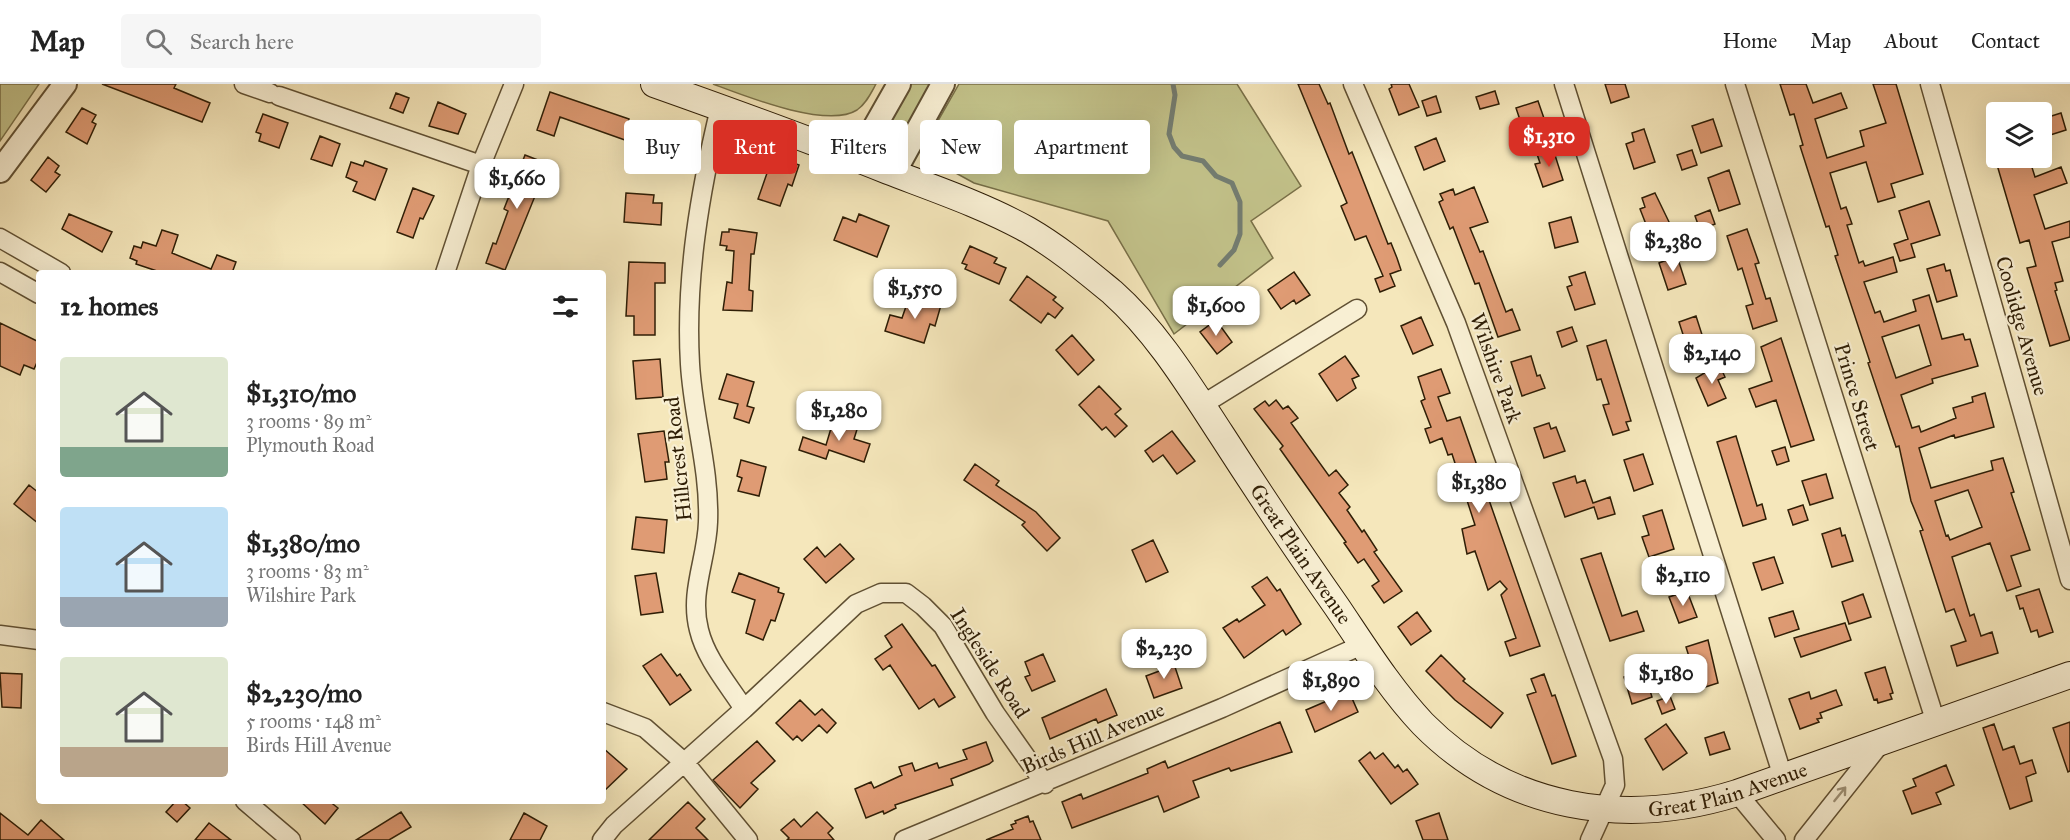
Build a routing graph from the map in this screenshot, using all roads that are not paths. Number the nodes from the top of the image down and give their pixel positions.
1 (65, 84) edge
2 (244, 84) edge
3 (514, 84) edge
4 (654, 84) edge
5 (899, 84) edge
6 (943, 84) edge
7 (1353, 84) edge
8 (1564, 84) edge
9 (1735, 84) edge
10 (1930, 84) edge
11 (720, 108) junction
12 (879, 120) edge
13 (809, 141) edge
14 (908, 148) edge
15 (481, 165) junction
16 (0, 171) edge
17 (896, 174) edge
18 (0, 238) edge
19 (56, 270) edge
20 (446, 270) edge
21 (0, 272) edge
22 (36, 292) edge
23 (1357, 309) dead end
24 (1202, 405) junction
25 (2070, 580) edge
26 (0, 635) edge
27 (36, 640) edge
28 (1362, 645) junction
29 (2070, 675) edge
30 (744, 709) junction
31 (606, 713) edge
32 (1936, 723) junction
33 (1882, 742) junction
34 (685, 763) junction
35 (1782, 777) junction
36 (1045, 784) junction
37 (1737, 793) junction
38 (249, 804) edge
39 (1605, 809) junction
40 (291, 840) edge
41 (602, 840) edge
42 (748, 840) edge
43 (904, 840) edge
44 (1590, 840) edge
45 (1776, 840) edge
46 (1804, 840) edge

1 - 16 street
2 - 15 street
3 - 15 street
4 - 11 main road, Great Plain Avenue
5 - 12 street
6 - 14 street
7 - 39 street, Wilshire Park
8 - 35 street
9 - 32 street, Prince Street
10 - 25 street, Coolidge Avenue
11 - 13 main road, Great Plain Avenue
11 - 30 street, Hillcrest Road
15 - 20 street
17 - 24 main road, Great Plain Avenue
18 - 19 street
21 - 22 street
23 - 24 street
24 - 28 main road, Great Plain Avenue
26 - 27 street
28 - 36 street, Birds Hill Avenue
28 - 39 main road, Great Plain Avenue
29 - 32 main road, Great Plain Avenue
30 - 34 street
30 - 36 street, Ingleside Road
31 - 34 street
32 - 33 main road, Great Plain Avenue
33 - 35 main road, Great Plain Avenue
46 -> 33 street
34 - 41 street
34 - 42 street
35 - 37 main road, Great Plain Avenue
36 - 43 street, Birds Hill Avenue
37 - 39 main road, Great Plain Avenue
37 - 45 street
38 - 40 street
39 - 44 street, Wilshire Park

